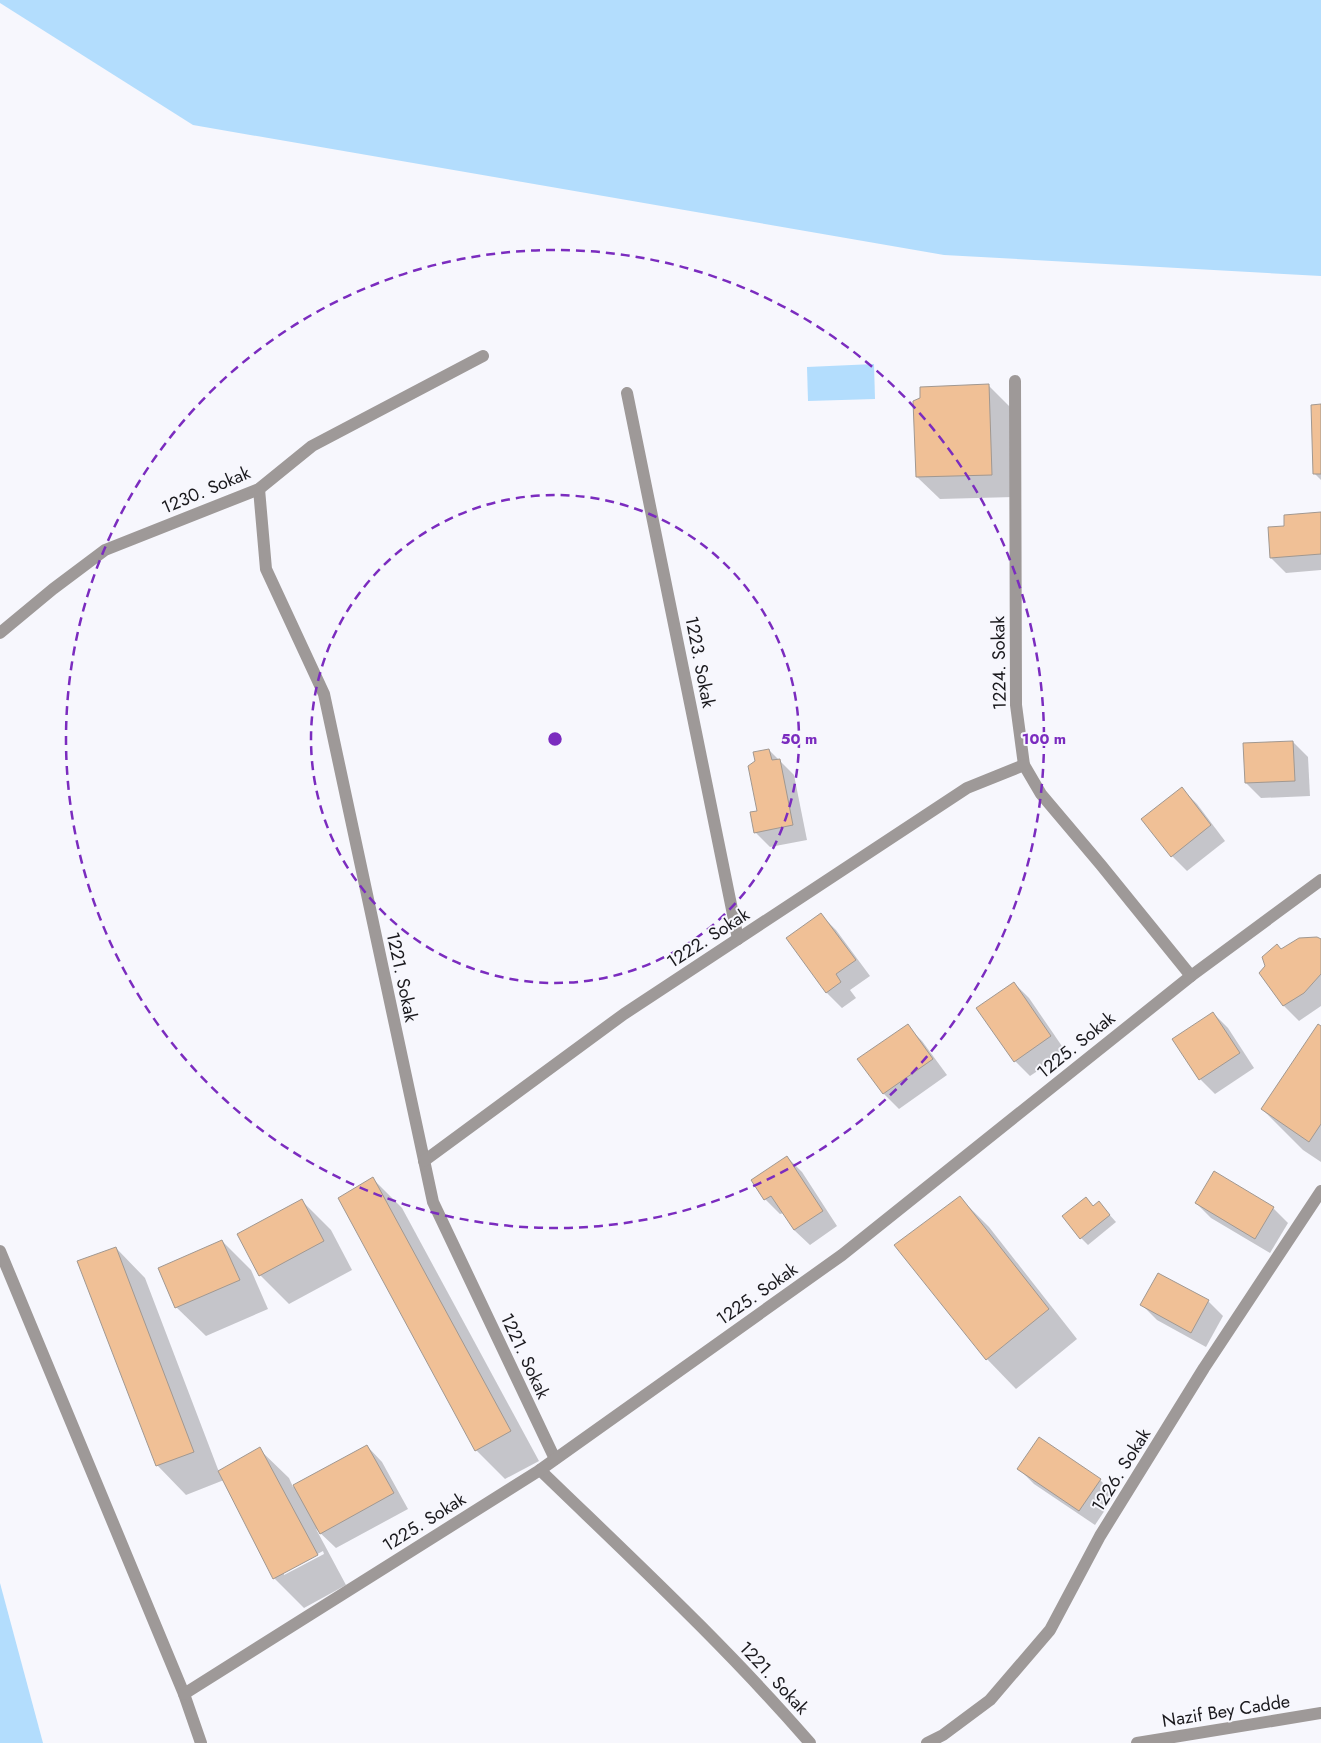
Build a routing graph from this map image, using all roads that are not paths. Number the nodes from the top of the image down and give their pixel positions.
1 (483, 356) dead end
2 (1015, 381) dead end
3 (627, 392) dead end
4 (259, 489) junction
5 (0, 633) edge
6 (1024, 765) junction
7 (1321, 880) edge
8 (738, 939) junction
9 (1191, 976) junction
10 (424, 1161) junction
11 (1321, 1191) edge
12 (0, 1251) edge
13 (555, 1459) junction
14 (540, 1470) junction
15 (184, 1694) junction
16 (1321, 1713) edge
17 (201, 1743) edge
18 (810, 1743) edge
19 (927, 1743) edge
20 (1138, 1743) edge

1 - 4 street, 1230. Sokak
2 - 6 street, 1224. Sokak
3 - 8 street, 1223. Sokak
4 - 5 street, 1230. Sokak
4 - 10 street, 1221. Sokak
6 - 8 street, 1222. Sokak
6 - 9 street, 1224. Sokak
7 - 9 street, 1225. Sokak
8 - 10 street, 1222. Sokak
9 - 13 street, 1225. Sokak
10 - 13 street, 1221. Sokak
11 - 19 street, 1226. Sokak
12 - 15 street
13 - 14 street, 1225. Sokak
14 - 15 street, 1225. Sokak
14 - 18 street, 1221. Sokak
15 - 17 street
16 - 20 street, Nazif Bey Cadde

